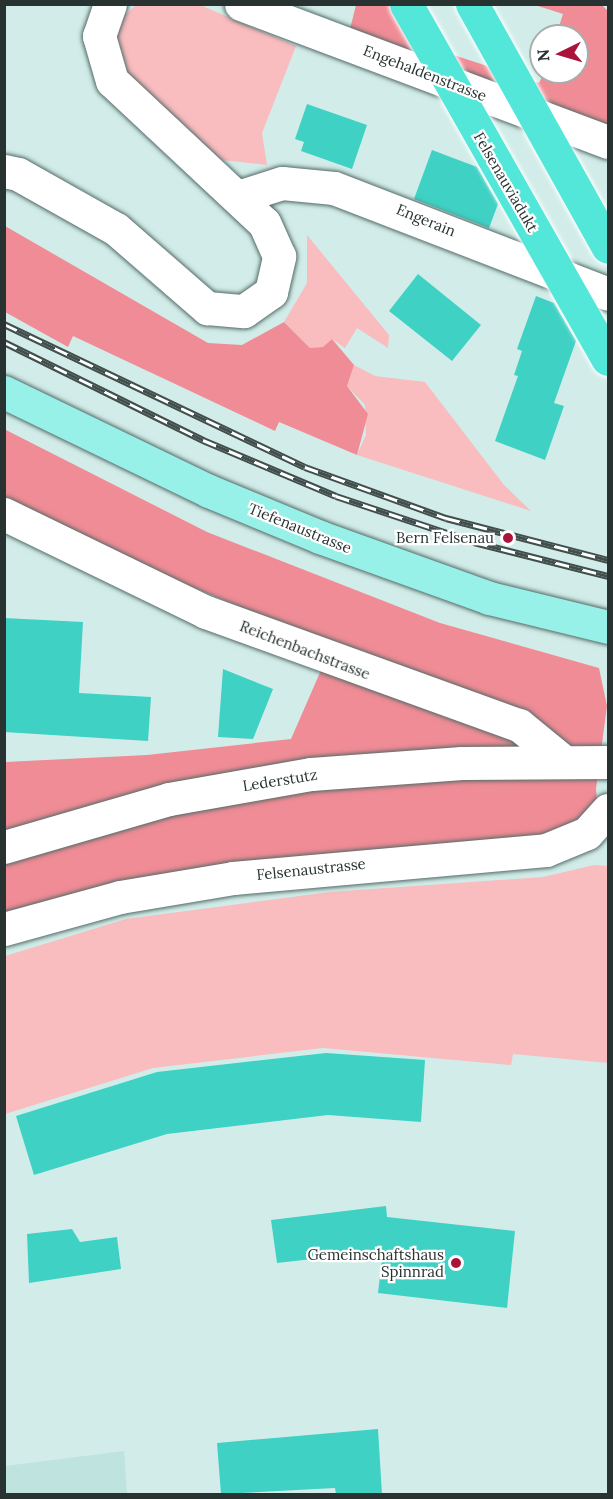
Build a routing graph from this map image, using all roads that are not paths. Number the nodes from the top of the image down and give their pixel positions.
1 (110, 4) edge
2 (241, 4) edge
3 (406, 4) edge
4 (472, 4) edge
5 (609, 142) edge
6 (4, 171) edge
7 (238, 197) junction
8 (609, 247) edge
9 (609, 294) edge
10 (609, 359) edge
11 (4, 392) edge
12 (4, 514) edge
13 (609, 627) edge
14 (563, 761) junction
15 (609, 762) edge
16 (609, 810) edge
17 (4, 847) edge
18 (4, 929) edge

1 - 7 street
2 - 5 street, Engehaldenstrasse
3 - 10 highway, Felsenauviadukt, bridge
4 - 8 highway, bridge
6 - 7 street
7 - 9 street, Engerain
11 - 13 main road, Tiefenaustrasse
12 - 14 street, Reichenbachstrasse
14 - 15 street
14 - 17 street, Lederstutz
16 - 18 street, Felsenaustrasse

